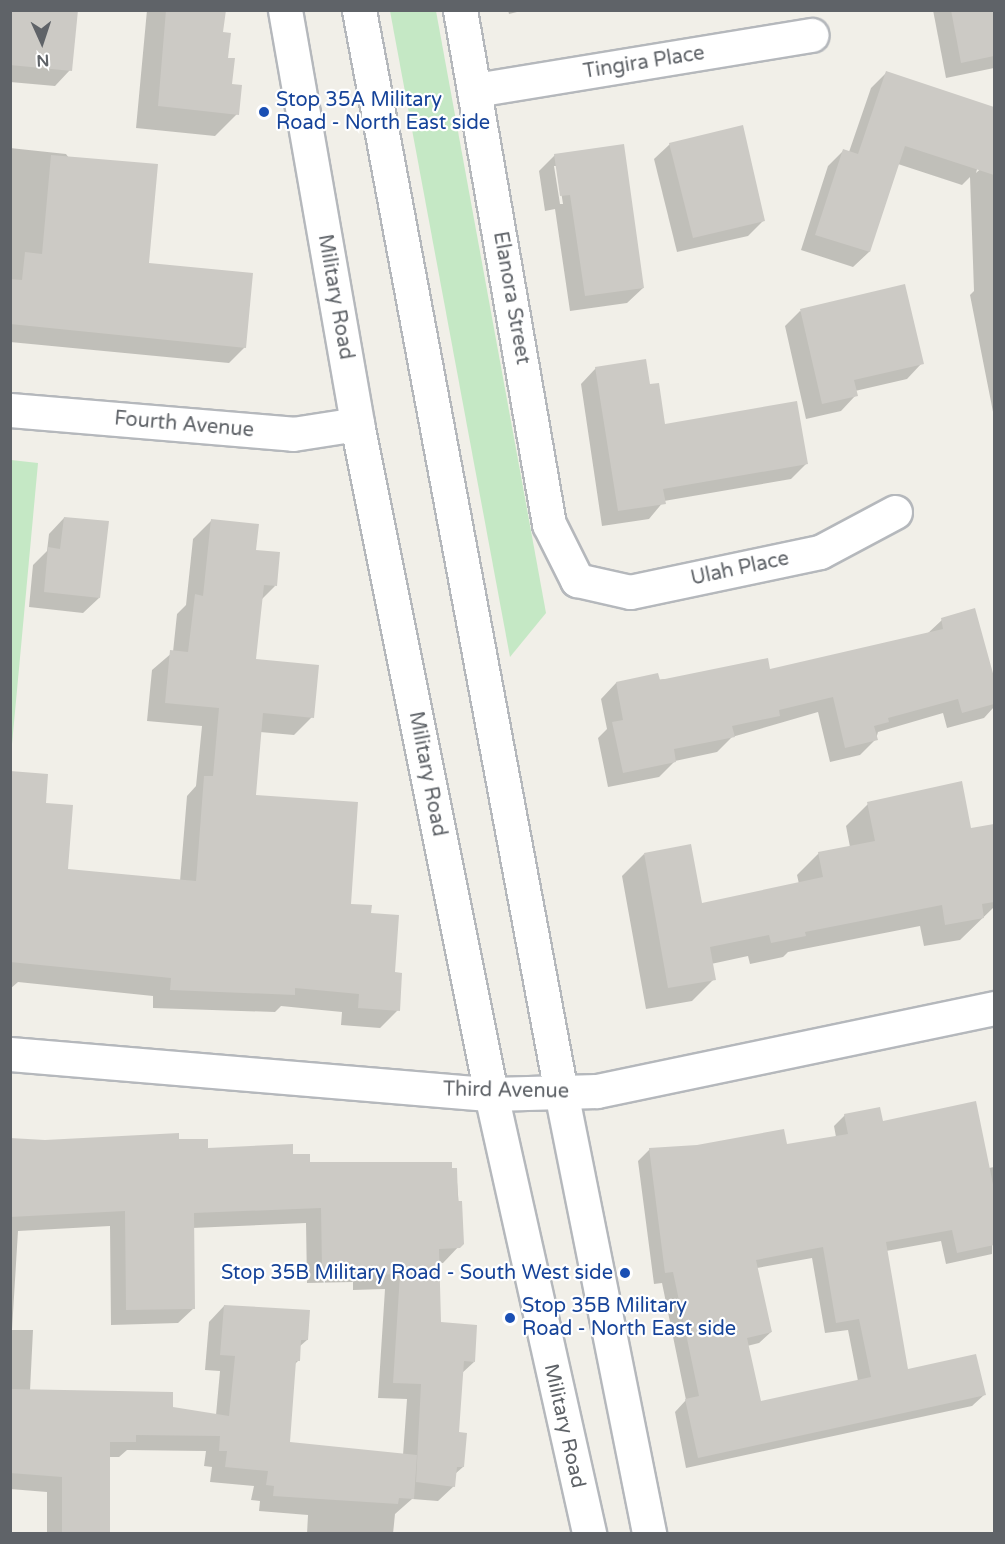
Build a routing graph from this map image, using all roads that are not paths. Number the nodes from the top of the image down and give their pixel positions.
1 (285, 10) edge
2 (358, 10) edge
3 (460, 10) edge
4 (812, 35) dead end
5 (475, 90) junction
6 (10, 410) edge
7 (357, 424) junction
8 (895, 512) dead end
9 (577, 580) joint
10 (994, 1008) edge
11 (10, 1054) edge
12 (561, 1092) junction
13 (491, 1094) junction
14 (589, 1533) edge
15 (649, 1533) edge

1 - 7 main road, Military Road
2 - 12 main road
3 - 5 main road, Elanora Street
4 - 5 main road, Tingira Place
5 - 9 main road, Elanora Street
6 - 7 main road, Fourth Avenue
7 - 13 main road, Military Road
8 - 9 main road, Ulah Place
10 - 12 main road, Third Avenue
11 - 13 main road, Third Avenue
12 - 13 main road, Third Avenue
12 - 15 main road
13 - 14 main road, Military Road

